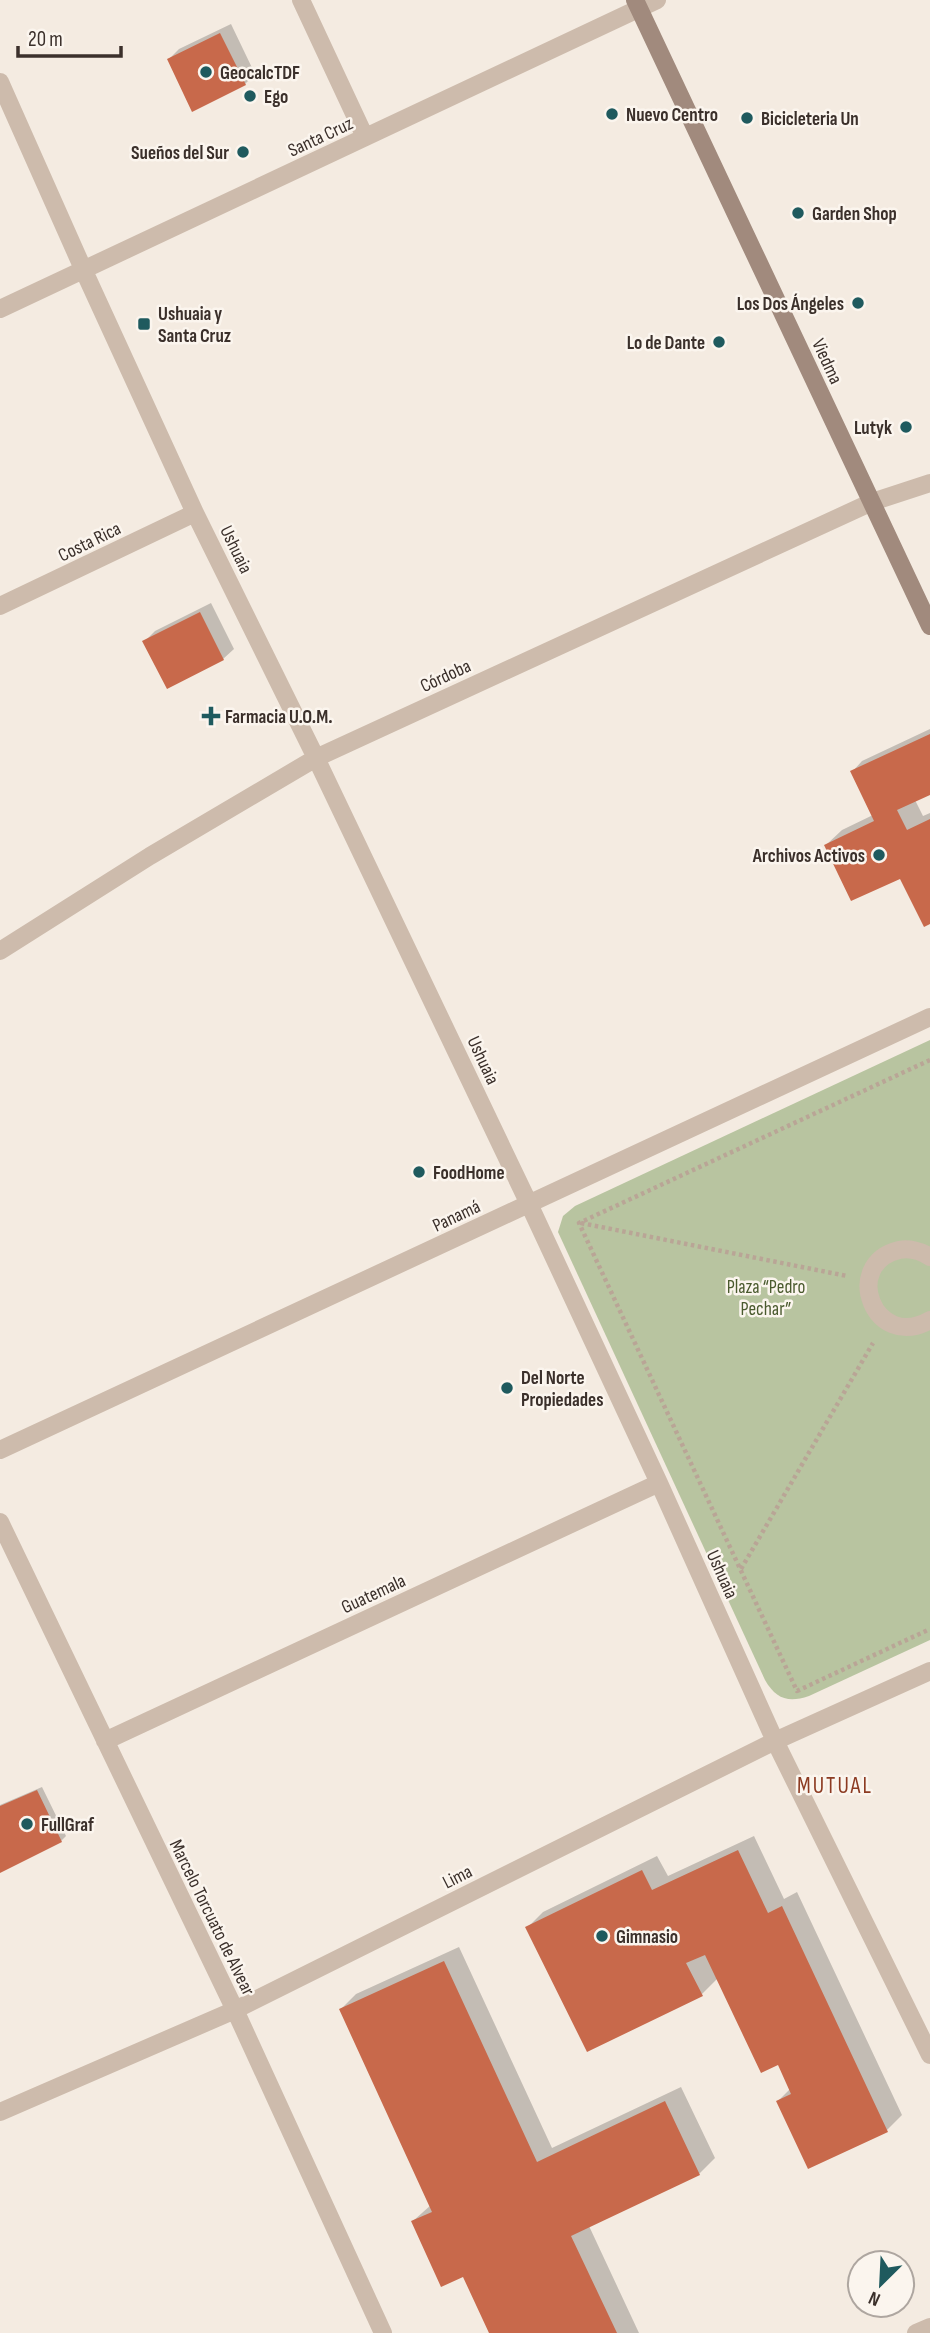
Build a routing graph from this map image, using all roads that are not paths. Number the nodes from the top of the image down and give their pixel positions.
1 (301, 0) edge
2 (657, 0) edge
3 (637, 4) edge
4 (0, 82) edge
5 (365, 138) junction
6 (83, 271) junction
7 (0, 309) edge
8 (930, 482) edge
9 (872, 502) junction
10 (195, 513) junction
11 (0, 606) edge
12 (930, 626) edge
13 (316, 758) junction
14 (0, 951) edge
15 (930, 1017) edge
16 (529, 1204) junction
17 (930, 1257) edge
18 (930, 1320) edge
19 (0, 1450) edge
20 (659, 1483) junction
21 (0, 1522) edge
22 (930, 1671) edge
23 (105, 1741) junction
24 (775, 1741) junction
25 (235, 2010) junction
26 (930, 2055) edge
27 (0, 2112) edge
28 (930, 2327) edge
29 (383, 2333) edge
30 (916, 2333) edge

1 - 5 street
2 - 3 street, Santa Cruz
3 - 5 street, Santa Cruz
3 - 9 street, Viedma
4 - 6 street, Ushuaia
5 - 6 street, Santa Cruz
6 - 7 street, Santa Cruz
6 - 10 street, Ushuaia
8 - 9 street, Córdoba
9 - 12 street, Viedma
9 - 13 street, Córdoba
10 - 11 street, Costa Rica
10 - 13 street, Ushuaia
13 - 14 street, Córdoba
13 - 16 street, Ushuaia
15 - 16 street, Panamá
16 - 19 street, Panamá
16 - 20 street, Ushuaia
17 - 18 street
20 - 23 street, Guatemala
20 - 24 street, Ushuaia
21 - 23 street, Marcelo Torcuato de Alvear
22 - 24 street, Lima
23 - 25 street, Marcelo Torcuato de Alvear
24 - 25 street, Lima
24 - 26 street, Ushuaia
25 - 27 street, Lima
25 - 29 street, Marcelo Torcuato de Alvear
28 - 30 street

